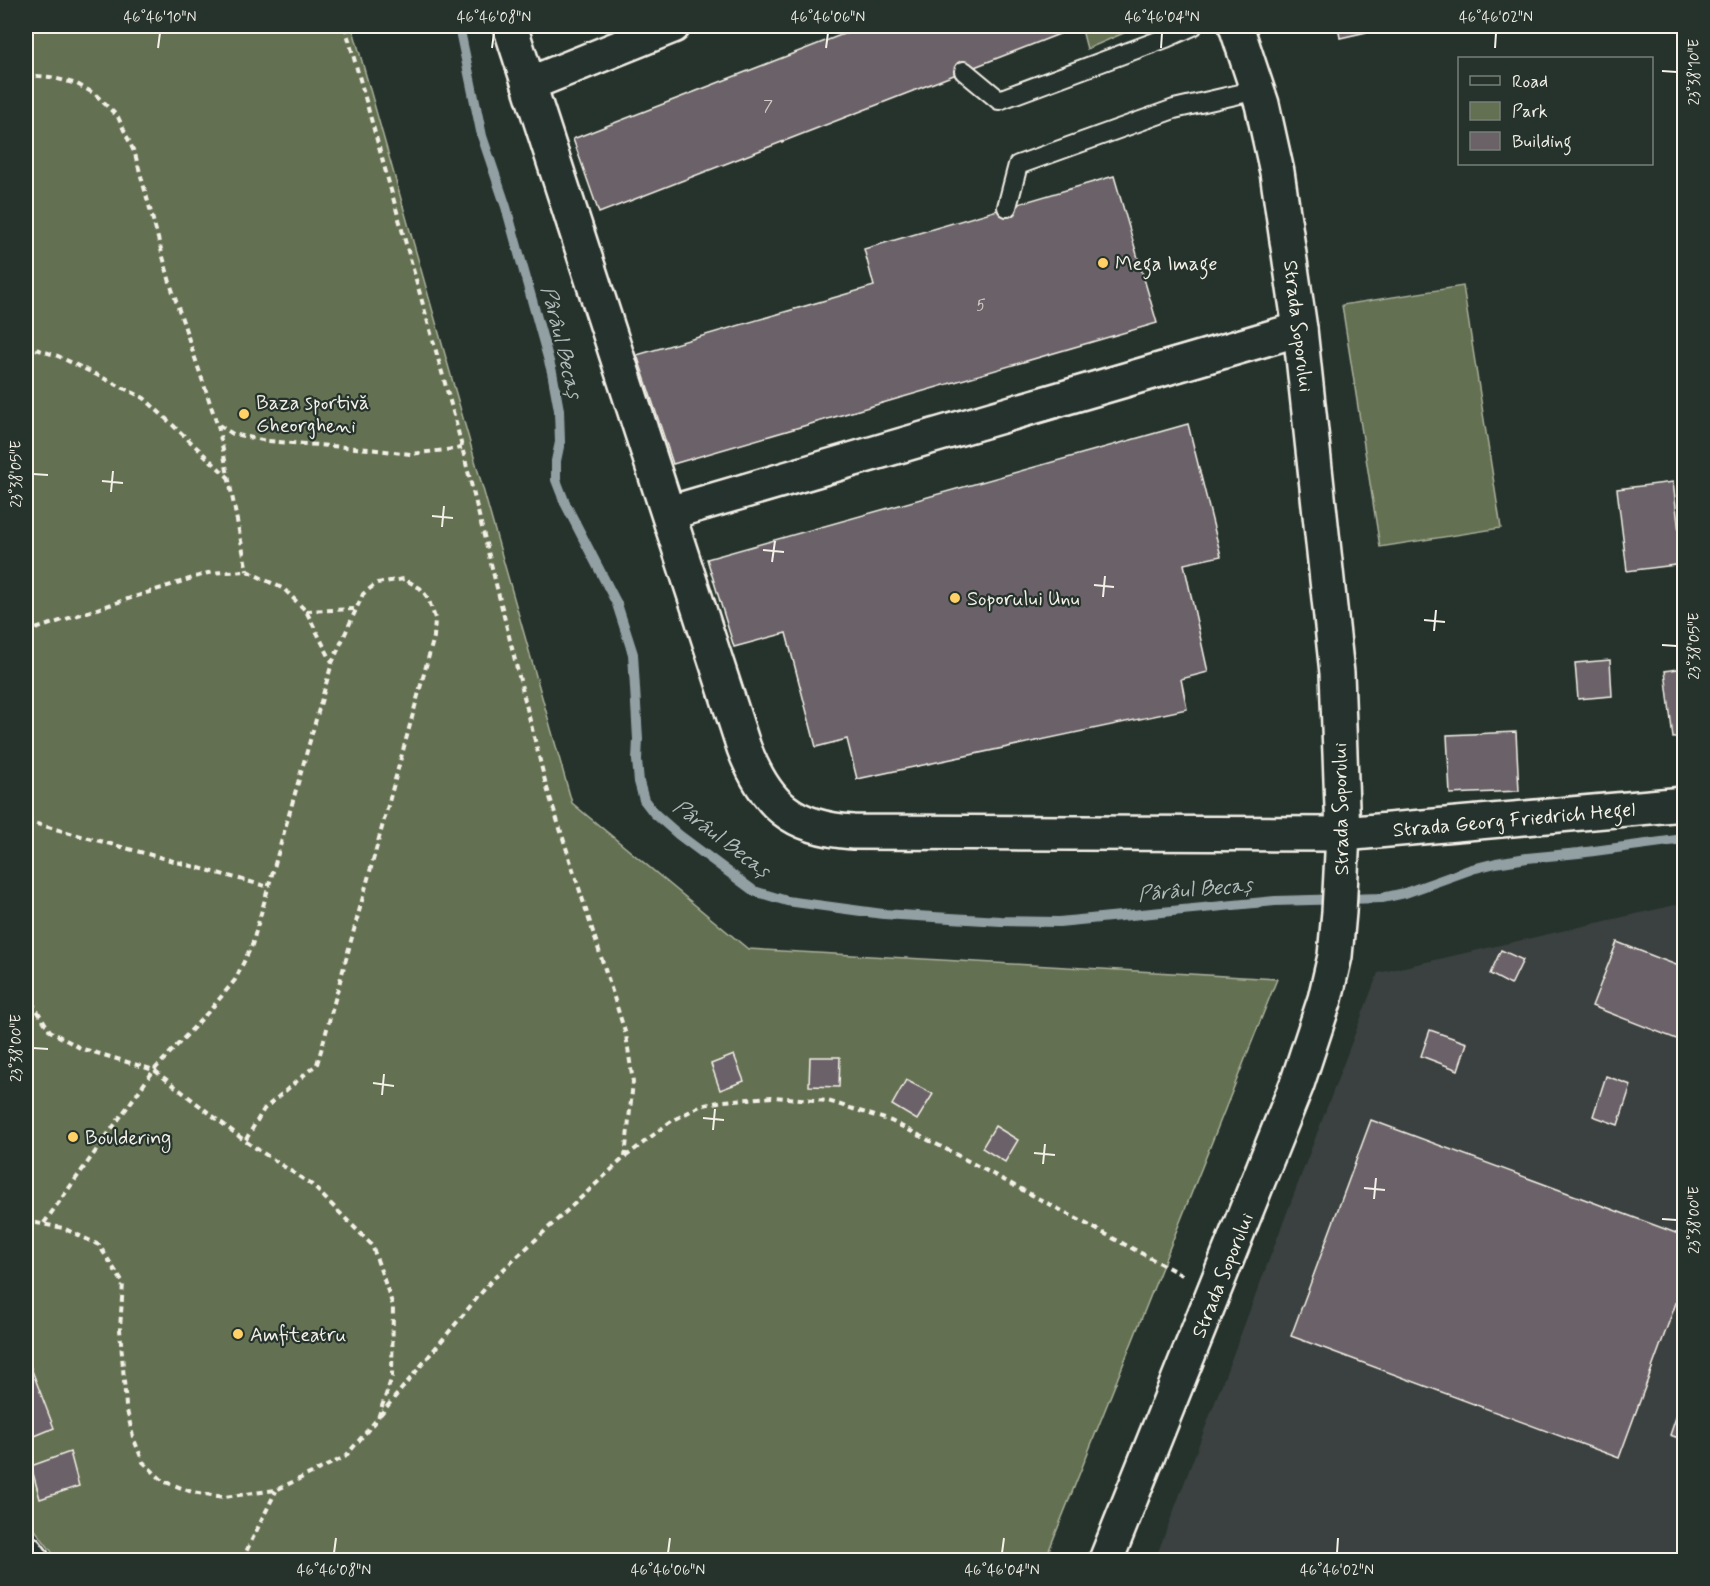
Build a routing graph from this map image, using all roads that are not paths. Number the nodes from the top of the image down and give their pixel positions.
1 (510, 26) edge
2 (673, 26) edge
3 (1193, 26) edge
4 (1236, 26) edge
5 (964, 71) dead end
6 (529, 84) junction
7 (1257, 90) junction
8 (1007, 207) dead end
9 (1300, 329) junction
10 (669, 513) junction
11 (1684, 804) edge
12 (1343, 834) junction
13 (26, 1552) edge
14 (32, 1560) edge
15 (1107, 1560) edge

1 - 6 street, Strada Georg Friedrich Hegel
2 - 6 street
3 - 5 lane
4 - 7 street, Strada Soporului
6 - 10 street, Strada Georg Friedrich Hegel
7 - 8 lane
7 - 9 street, Strada Soporului
9 - 10 street
9 - 12 street, Strada Soporului
10 - 12 street, Strada Georg Friedrich Hegel
11 - 12 street, Strada Georg Friedrich Hegel
12 - 15 street, Strada Soporului
13 - 14 street

